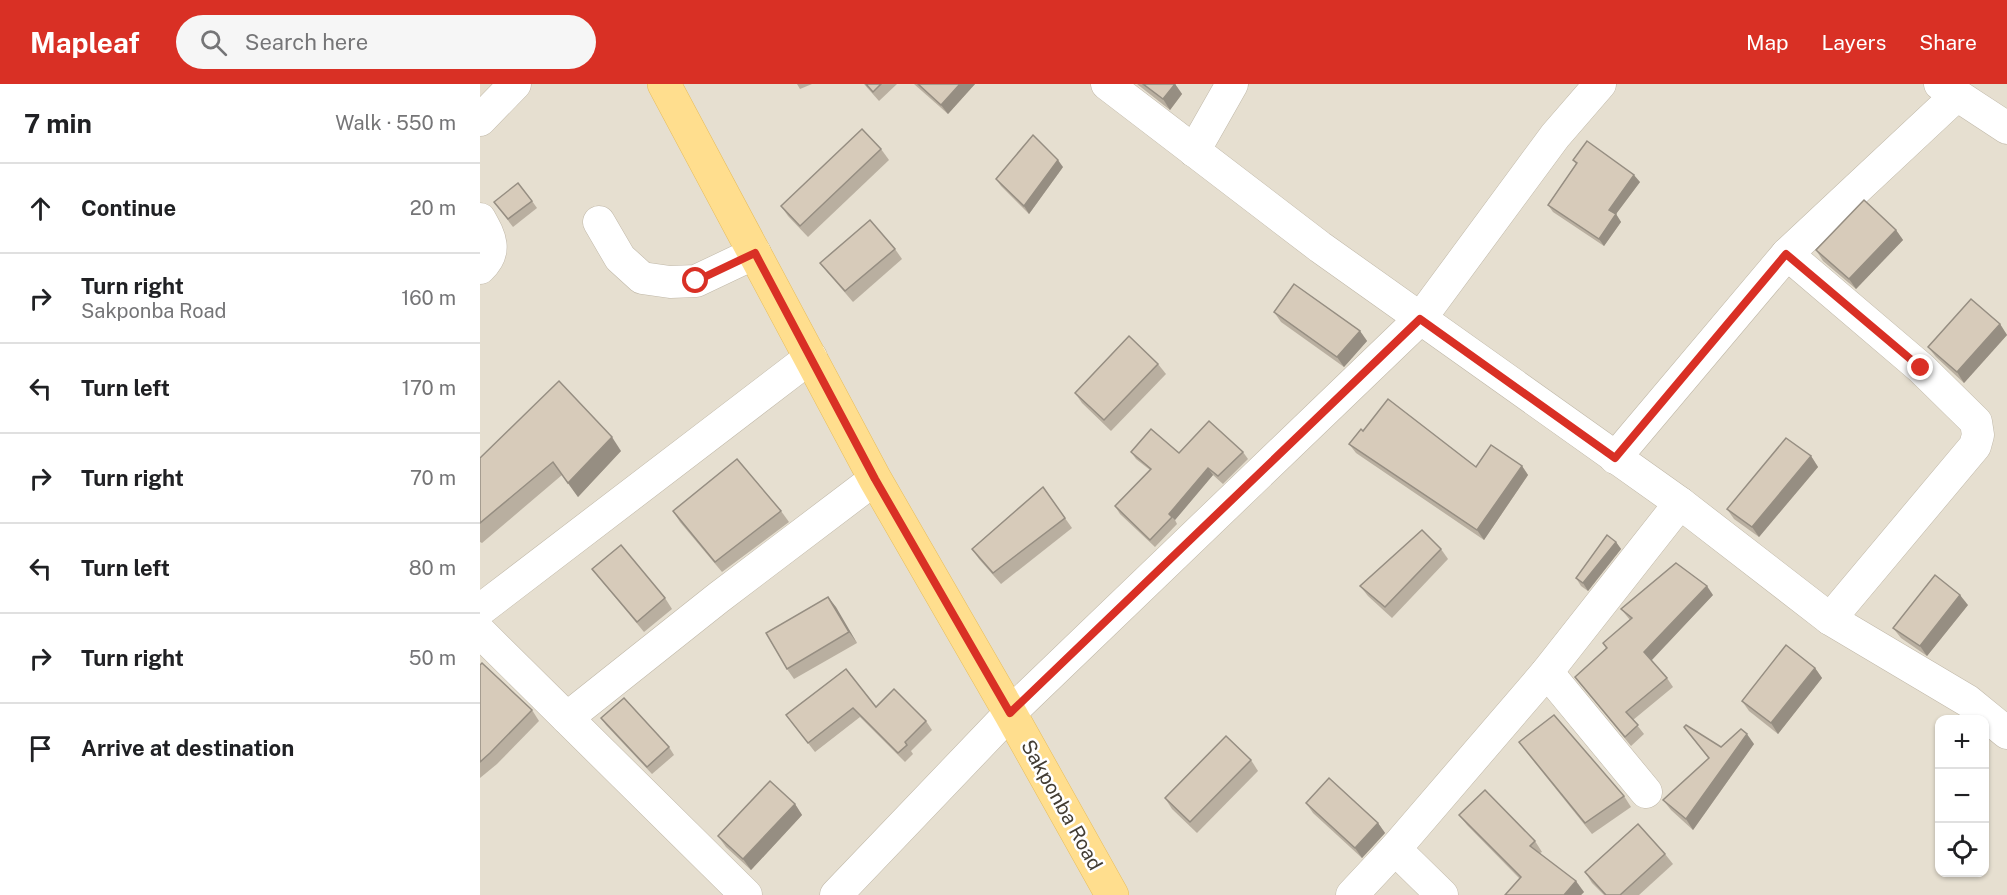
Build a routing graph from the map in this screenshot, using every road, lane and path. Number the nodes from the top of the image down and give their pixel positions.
1 (515, 84) edge
2 (664, 84) edge
3 (1107, 84) edge
4 (1232, 84) edge
5 (1600, 84) edge
6 (1948, 90) edge
7 (480, 120) edge
8 (2007, 128) edge
9 (1194, 151) junction
10 (480, 219) edge
11 (599, 222) dead end
12 (755, 253) junction
13 (1786, 254) junction
14 (480, 268) edge
15 (1420, 319) junction
16 (811, 357) junction
17 (1615, 458) junction
18 (875, 479) junction
19 (1680, 503) junction
20 (480, 610) edge
21 (1830, 619) junction
22 (480, 632) edge
23 (1547, 672) junction
24 (1010, 713) junction
25 (567, 718) junction
26 (2007, 733) edge
27 (1646, 792) dead end
28 (1395, 849) junction
29 (746, 895) edge
30 (836, 895) edge
31 (1112, 895) edge
32 (1352, 895) edge
33 (1442, 895) edge

1 - 7 street
2 - 12 main road, Sakponba Road
3 - 9 street
4 - 9 street
5 - 15 street
6 - 8 street
6 - 13 street
9 - 15 street
10 - 14 street
11 - 12 street
12 - 16 main road, Sakponba Road
13 - 17 street
13 - 21 street
15 - 17 street
15 - 24 street
16 - 18 main road, Sakponba Road
16 - 20 street
17 - 19 street
18 - 24 main road, Sakponba Road
18 - 25 street
19 - 21 street
19 - 23 street
21 - 26 street
22 - 25 street
23 - 27 street
23 - 28 street
24 - 30 street
24 - 31 main road, Sakponba Road
25 - 29 street
28 - 32 street
28 - 33 street

